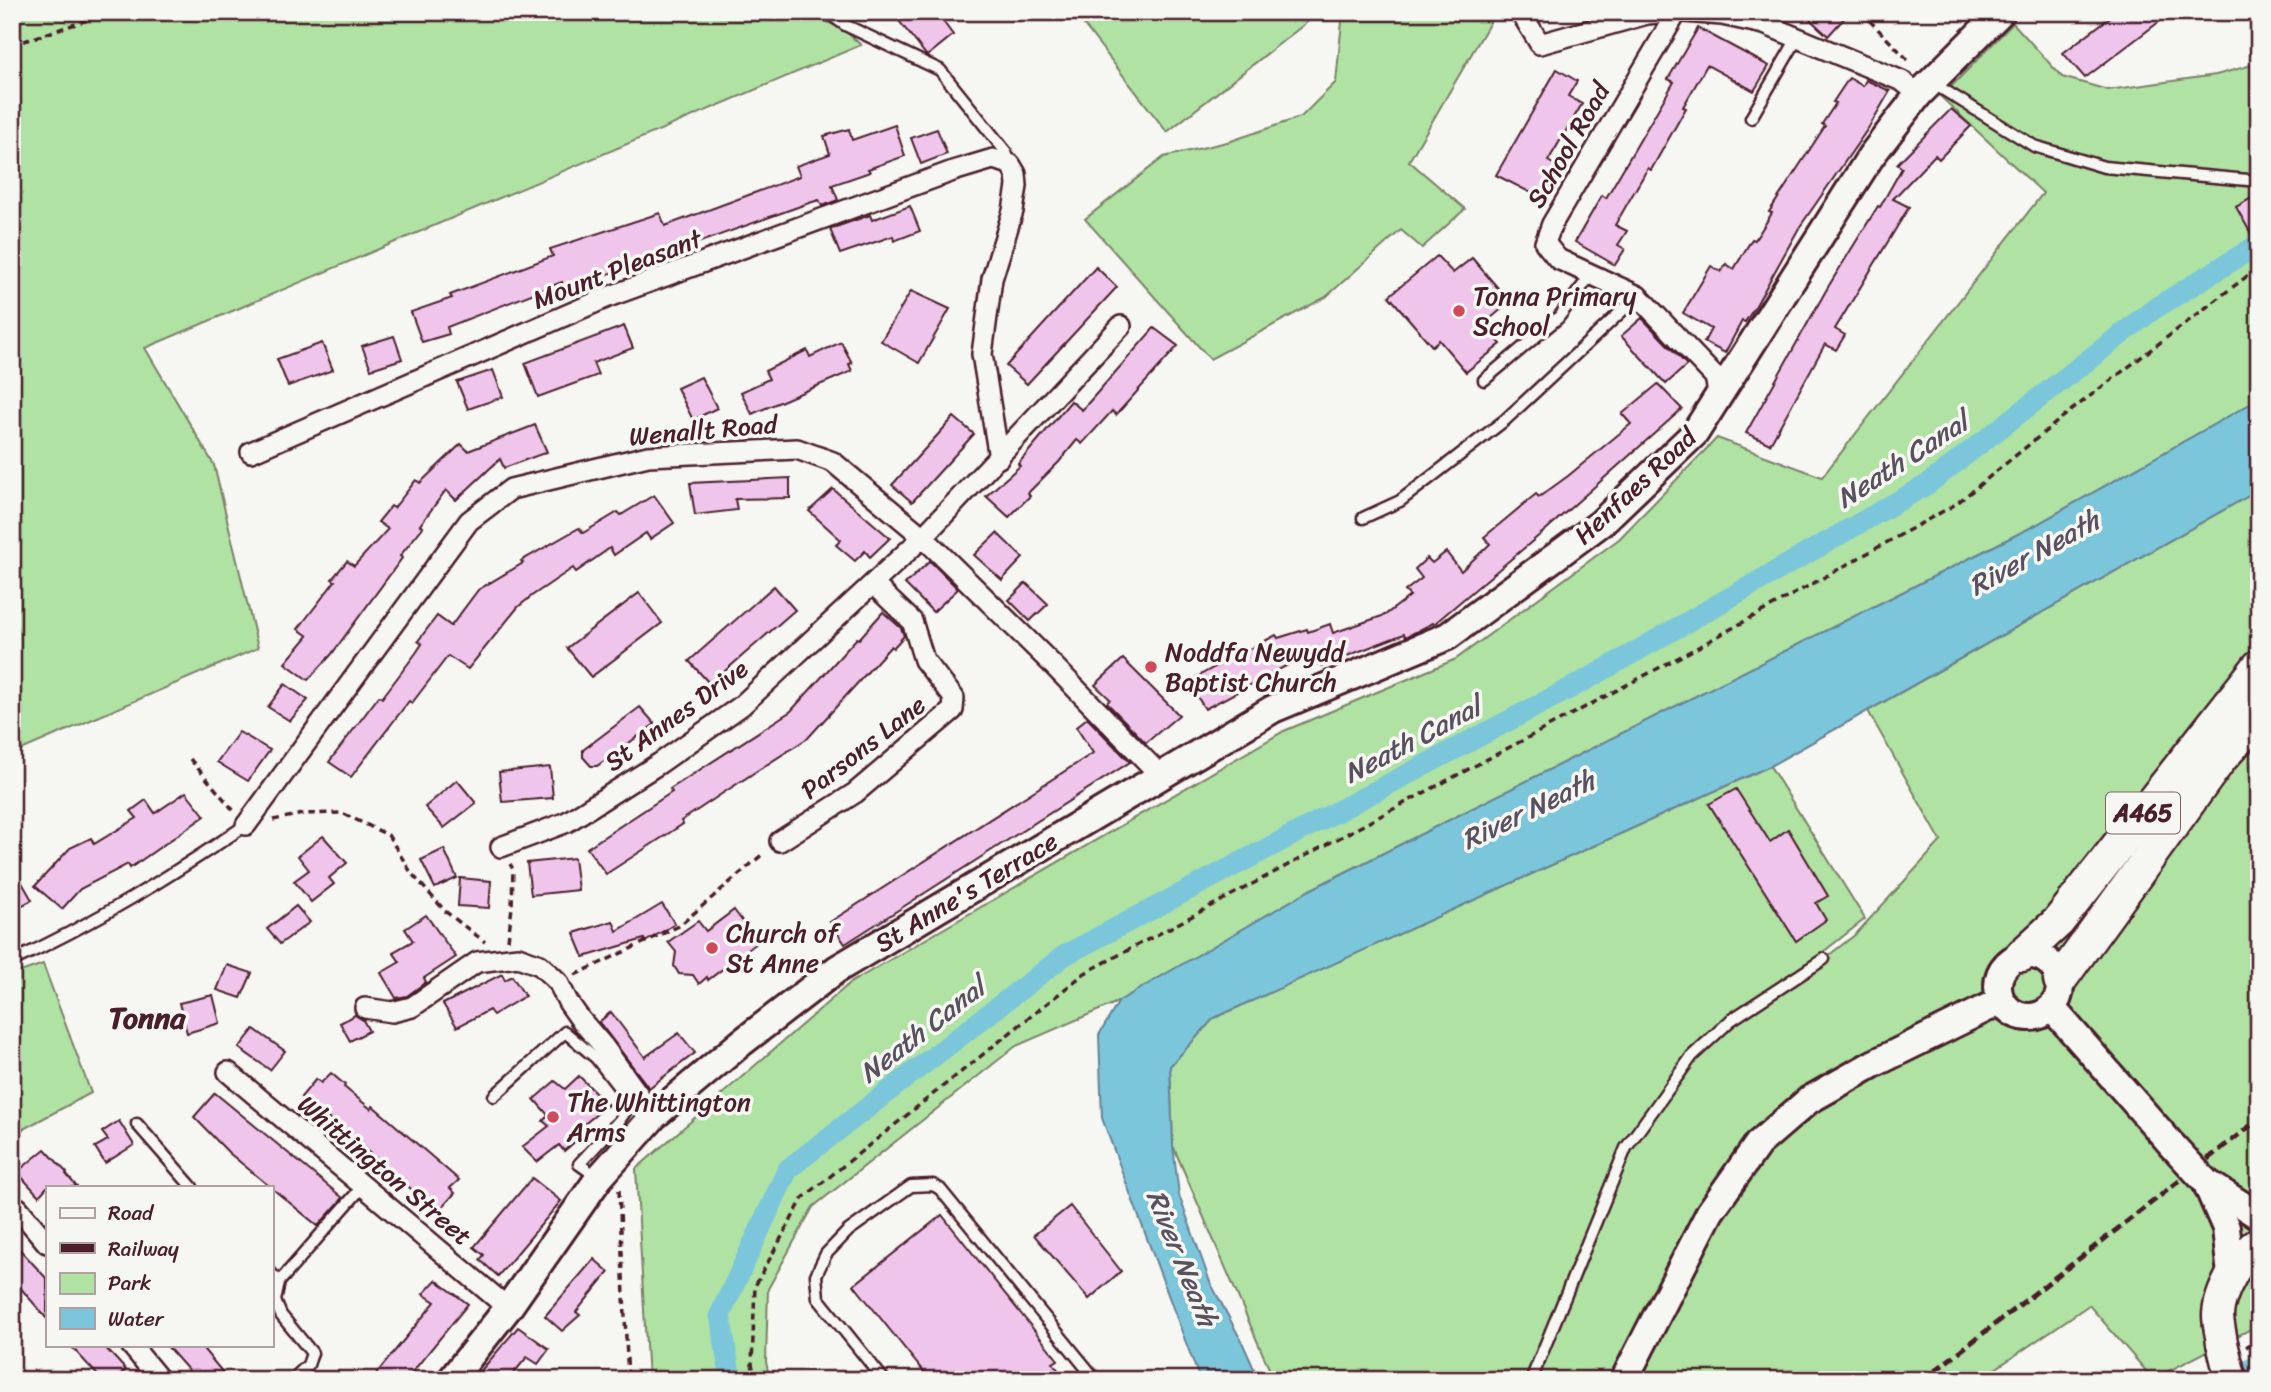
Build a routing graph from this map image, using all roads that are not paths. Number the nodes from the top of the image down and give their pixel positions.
1 (827, 12) edge
2 (1524, 12) edge
3 (1672, 12) edge
4 (1677, 12) edge
5 (1684, 12) edge
6 (2001, 12) edge
7 (1798, 37) junction
8 (1925, 88) junction
9 (1751, 118) dead end
10 (1010, 164) junction
11 (2259, 181) edge
12 (1591, 275) junction
13 (1638, 296) junction
14 (1121, 326) dead end
15 (1484, 380) dead end
16 (1719, 397) junction
17 (251, 452) dead end
18 (999, 458) junction
19 (1363, 518) dead end
20 (923, 537) junction
21 (873, 584) junction
22 (2259, 666) edge
23 (2259, 716) edge
24 (1161, 776) junction
25 (246, 825) joint
26 (780, 841) road end
27 (501, 847) road end
28 (2022, 955) junction
29 (1824, 959) dead end
30 (12, 961) edge
31 (2056, 994) junction
32 (2001, 1001) junction
33 (365, 1008) dead end
34 (228, 1072) dead end
35 (494, 1096) dead end
36 (654, 1116) junction
37 (137, 1124) dead end
38 (599, 1178) junction
39 (2206, 1182) junction
40 (191, 1186) edge
41 (363, 1186) junction
42 (15, 1209) edge
43 (2259, 1216) edge
44 (46, 1242) edge
45 (2259, 1242) edge
46 (273, 1275) edge
47 (2231, 1275) junction
48 (279, 1282) junction
49 (508, 1308) junction
50 (132, 1346) edge
51 (156, 1378) edge
52 (292, 1380) edge
53 (451, 1380) edge
54 (884, 1380) edge
55 (1096, 1380) edge
56 (1531, 1380) edge
57 (1625, 1380) edge
58 (2231, 1380) edge

1 - 10 lane
2 - 3 street
4 - 12 street, School Road
5 - 7 street
6 - 8 main road, Henfaes Road
7 - 8 street
7 - 9 lane
8 - 11 lane
8 - 16 main road, Henfaes Road
10 - 17 street, Mount Pleasant
10 - 18 street
12 - 13 street, School Road
12 - 15 lane
13 - 16 street, School Road
13 - 19 lane
14 - 18 street, St Annes Drive
16 - 24 main road, Henfaes Road
18 - 20 street, St Annes Drive
20 - 21 street, St Annes Drive
20 - 24 street, Wenallt Road
20 - 25 street, Wenallt Road
21 - 26 street, Parsons Lane
21 - 27 street, St Annes Drive
22 - 28 highway, A465
23 - 31 highway, A465
24 - 36 main road, St Anne's Terrace
25 - 30 lane
28 - 31 main road
28 - 32 main road
29 - 56 lane
31 - 32 main road
31 - 39 main road, bridge
32 - 57 main road
33 - 36 street
34 - 41 street, Whittington Street
35 - 38 lane
36 - 38 main road, St Anne's Terrace
37 - 40 lane
38 - 49 main road, St Anne's Terrace
39 - 43 main road
39 - 47 main road
41 - 48 lane
41 - 49 street, Whittington Street
42 - 44 street
45 - 47 main road
46 - 48 lane
47 - 58 main road, bridge
48 - 52 lane
49 - 53 main road, St Anne's Terrace
50 - 51 street
54 - 55 lane

